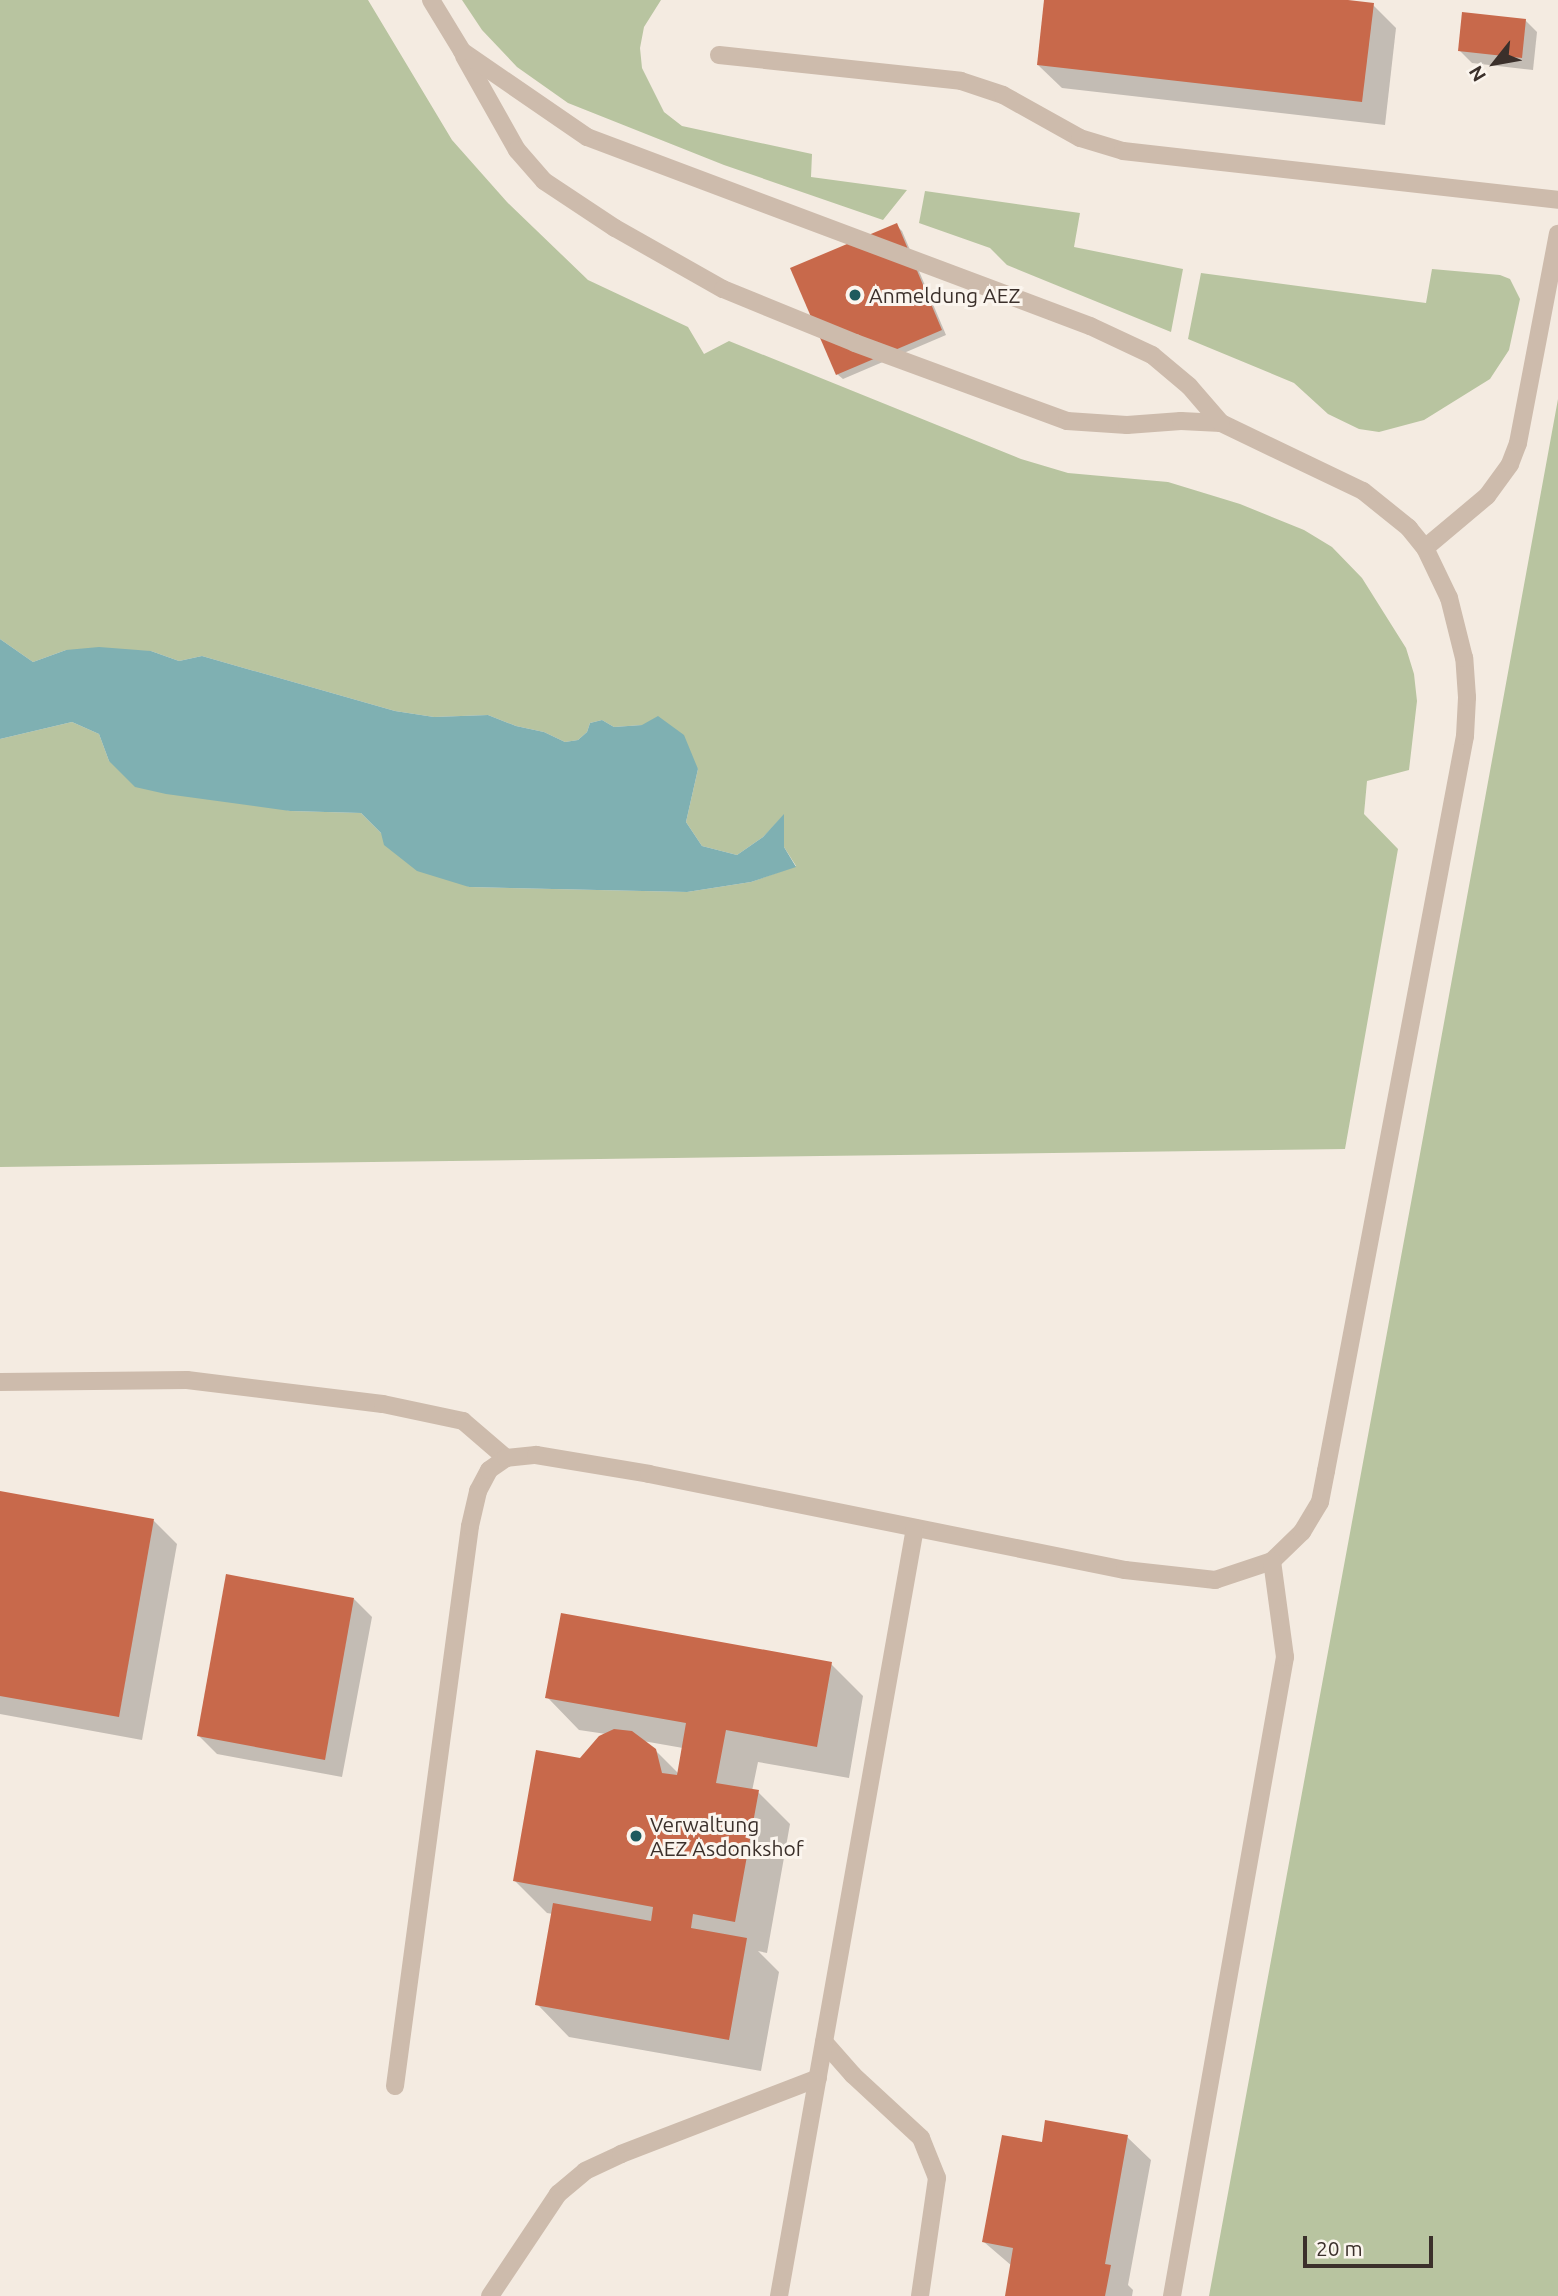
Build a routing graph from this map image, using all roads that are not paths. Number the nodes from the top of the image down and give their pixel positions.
1 (431, 0) edge
2 (462, 51) junction
3 (719, 55) dead end
4 (1558, 200) edge
5 (1558, 234) edge
6 (1222, 423) junction
7 (1424, 548) junction
8 (0, 1382) edge
9 (506, 1458) junction
10 (915, 1528) junction
11 (1272, 1561) junction
12 (824, 2042) junction
13 (818, 2078) junction
14 (395, 2086) dead end
15 (490, 2296) edge
16 (779, 2296) edge
17 (919, 2296) edge
18 (1172, 2296) edge

1 - 2 street
2 - 6 street
2 - 6 street
3 - 4 street
5 - 7 street
6 - 7 street
7 - 11 street
8 - 9 street
9 - 10 street
9 - 14 street
10 - 11 street
10 - 12 street
11 - 18 street
12 - 13 street
12 - 17 street
13 - 15 street
13 - 16 street

